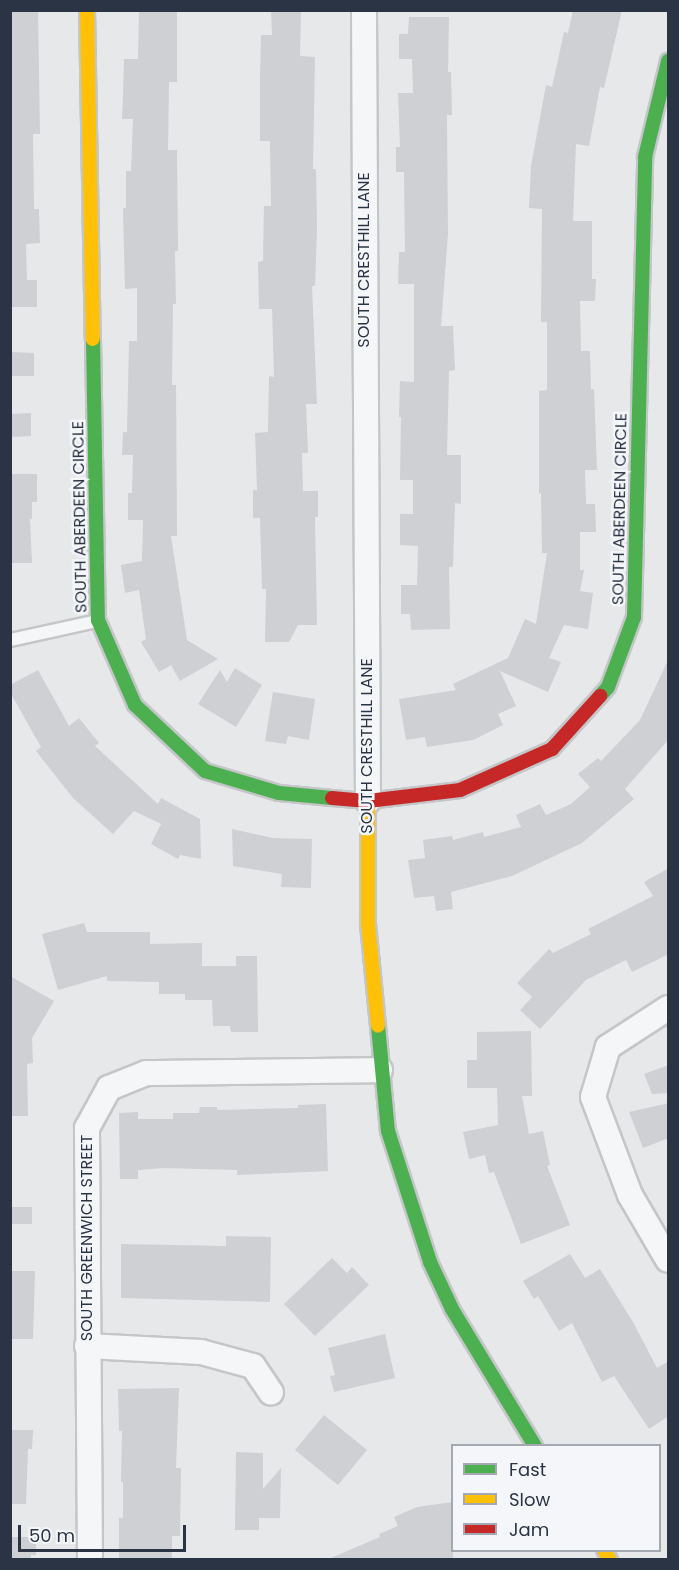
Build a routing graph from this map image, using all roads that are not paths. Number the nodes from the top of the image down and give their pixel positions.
1 (87, 10) edge
2 (364, 10) edge
3 (669, 61) edge
4 (98, 620) junction
5 (10, 640) edge
6 (368, 801) junction
7 (669, 1008) edge
8 (380, 1070) junction
9 (669, 1260) edge
10 (87, 1346) junction
11 (271, 1393) dead end
12 (534, 1444) edge
13 (90, 1560) edge

1 - 4 street, SOUTH ABERDEEN CIRCLE
2 - 6 street, SOUTH CRESTHILL LANE
3 - 6 street, SOUTH ABERDEEN CIRCLE
4 - 5 lane
4 - 6 street, SOUTH ABERDEEN CIRCLE
6 - 8 street, SOUTH CRESTHILL LANE
7 - 9 street
8 - 10 street, SOUTH GREENWICH STREET
8 - 12 street, SOUTH CRESTHILL LANE
10 - 11 street
10 - 13 street, SOUTH GREENWICH STREET

